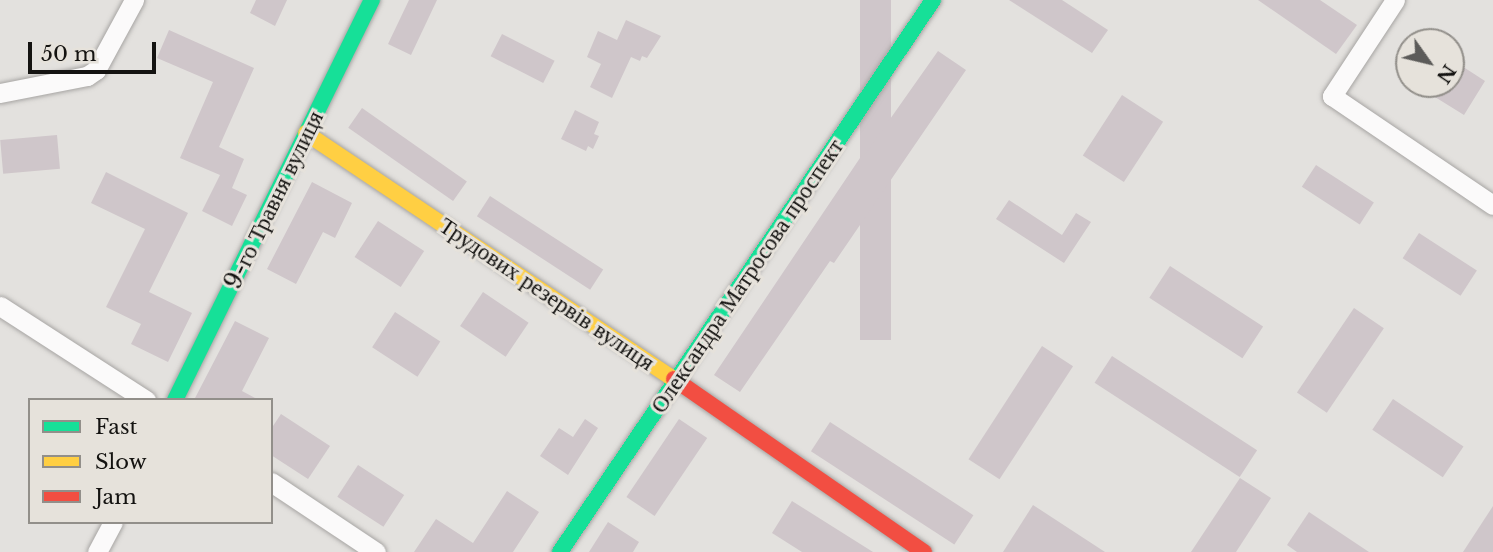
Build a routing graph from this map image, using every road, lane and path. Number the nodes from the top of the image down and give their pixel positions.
1 (134, 0) edge
2 (372, 0) edge
3 (933, 0) edge
4 (1395, 0) edge
5 (0, 93) edge
6 (306, 133) junction
7 (1493, 205) edge
8 (0, 306) edge
9 (676, 380) junction
10 (143, 398) edge
11 (176, 398) edge
12 (273, 483) edge
13 (112, 524) edge
14 (97, 552) edge
15 (376, 552) edge
16 (560, 552) edge
17 (925, 552) edge

1 - 5 street
2 - 6 street, 9-го Травня вулиця
3 - 9 street, Олександра Матросова проспект
4 - 7 street
6 - 9 street, Трудових резервів вулиця
6 - 11 street, 9-го Травня вулиця
8 - 10 street
9 - 16 street, Олександра Матросова проспект
9 - 17 street, Трудових резервів вулиця
12 - 15 street
13 - 14 street

